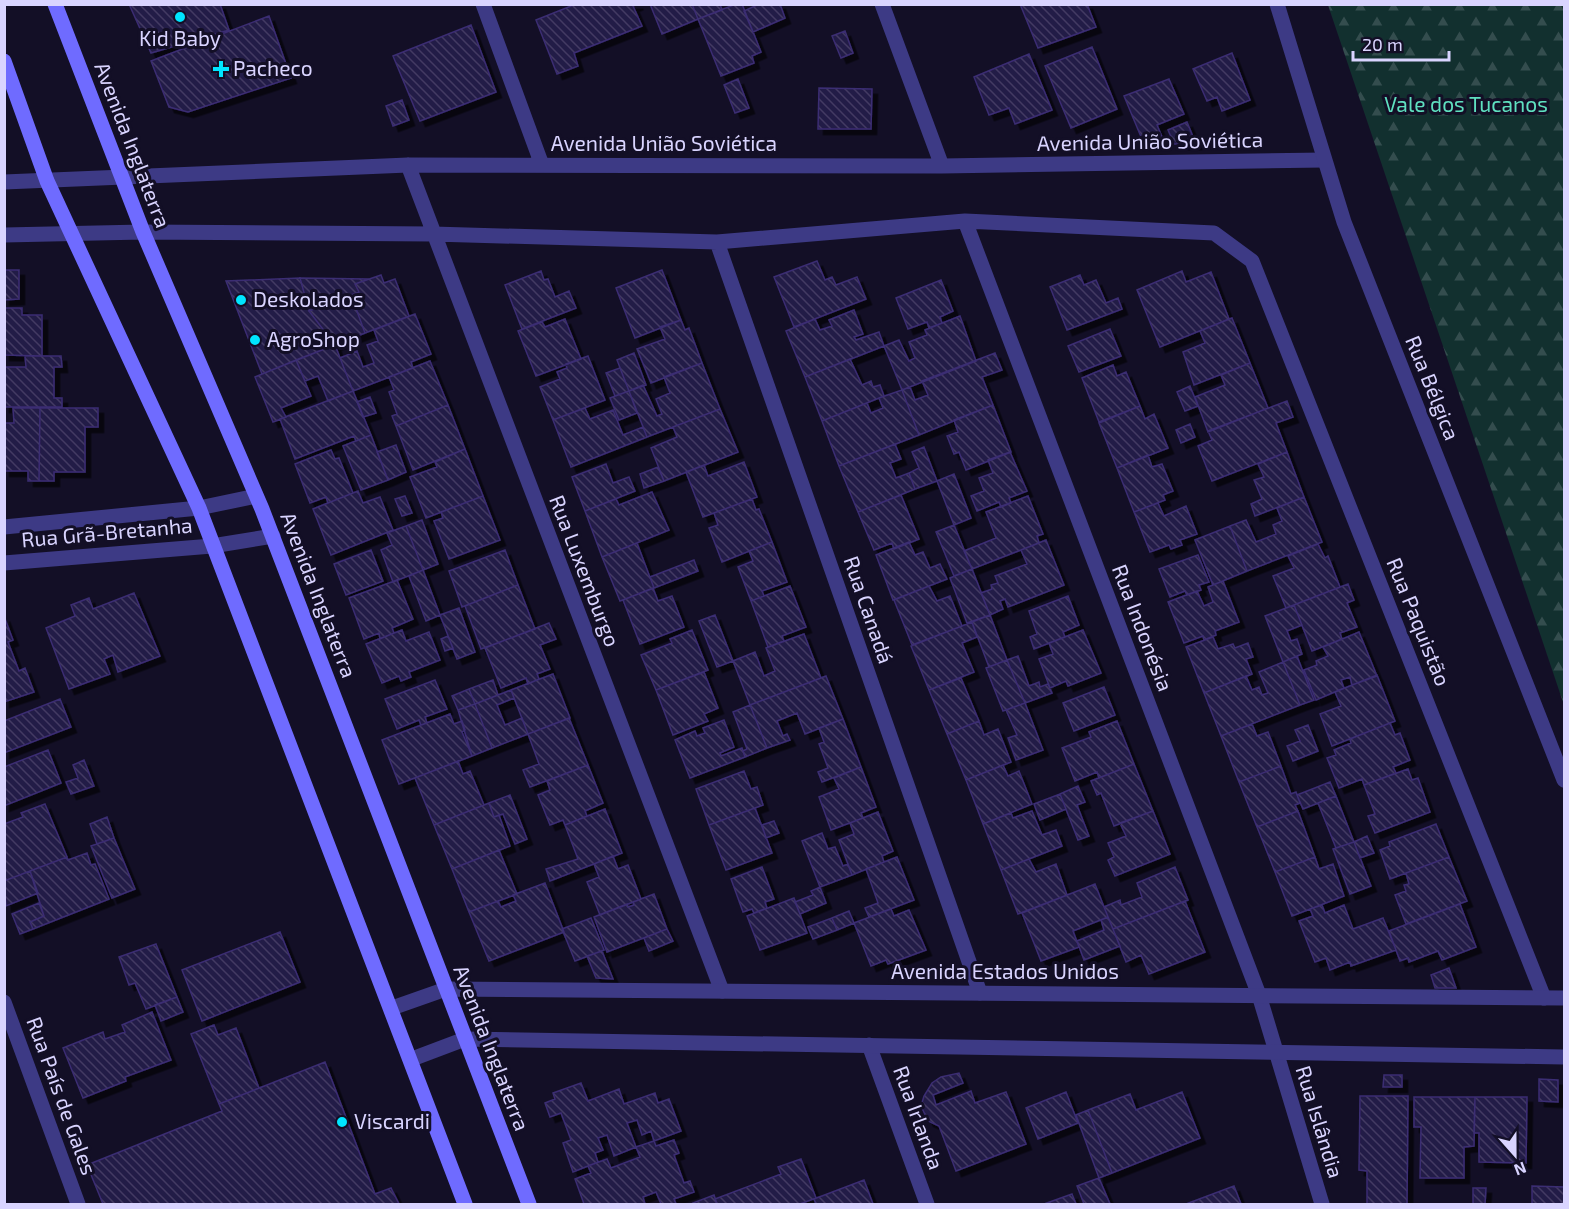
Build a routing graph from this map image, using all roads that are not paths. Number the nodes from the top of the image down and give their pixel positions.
1 (55, 4) edge
2 (483, 4) edge
3 (882, 4) edge
4 (1277, 4) edge
5 (4, 61) edge
6 (1324, 160) junction
7 (408, 165) junction
8 (543, 165) junction
9 (942, 165) junction
10 (122, 178) junction
11 (4, 182) edge
12 (47, 182) junction
13 (965, 221) junction
14 (143, 232) junction
15 (433, 234) junction
16 (4, 235) edge
17 (71, 235) junction
18 (717, 242) junction
19 (256, 496) junction
20 (199, 508) junction
21 (4, 526) edge
22 (273, 536) junction
23 (212, 546) junction
24 (4, 563) edge
25 (1564, 780) edge
26 (446, 989) junction
27 (722, 991) junction
28 (980, 993) junction
29 (1258, 995) junction
30 (1544, 998) junction
31 (1564, 998) edge
32 (4, 1002) edge
33 (392, 1008) junction
34 (465, 1039) junction
35 (869, 1045) junction
36 (1276, 1052) junction
37 (1564, 1057) edge
38 (412, 1059) junction
39 (78, 1204) edge
40 (465, 1204) edge
41 (529, 1204) edge
42 (927, 1204) edge
43 (1322, 1204) edge

1 - 10 main road, Avenida Inglaterra
2 - 8 street
3 - 9 street
4 - 6 street, Rua Bélgica
5 - 12 main road
6 - 9 street, Avenida União Soviética
6 - 25 street, Rua Bélgica
7 - 8 street, Avenida União Soviética
7 - 10 street, Avenida União Soviética
7 - 15 street, Rua Luxemburgo
8 - 9 street, Avenida União Soviética
10 - 12 street, Avenida União Soviética
10 - 14 main road, Avenida Inglaterra
11 - 12 street, Avenida União Soviética
12 - 17 main road
13 - 18 street
13 - 29 street, Rua Indonésia
13 - 30 street, Rua Paquistão
14 - 15 street
14 - 17 street
14 - 19 main road, Avenida Inglaterra
15 - 18 street
15 - 27 street, Rua Luxemburgo
16 - 17 street
17 - 20 main road
18 - 28 street, Rua Canadá
19 - 20 street, Rua Grã-Bretanha
19 - 22 main road, Avenida Inglaterra
20 - 21 street, Rua Grã-Bretanha
20 - 23 main road
22 - 23 street, Rua Grã-Bretanha
22 - 26 main road, Avenida Inglaterra
23 - 24 street, Rua Grã-Bretanha
23 - 33 main road
26 - 27 street, Avenida Estados Unidos
26 - 33 street, Avenida Estados Unidos
26 - 34 main road, Avenida Inglaterra
27 - 28 street, Avenida Estados Unidos
28 - 29 street, Avenida Estados Unidos
29 - 30 street, Avenida Estados Unidos
29 - 36 street, Rua Indonésia
30 - 31 street, Avenida Estados Unidos
32 - 39 street, Rua País de Gales
33 - 38 main road
34 - 35 street
34 - 38 street
34 - 41 main road, Avenida Inglaterra
35 - 36 street
35 - 42 street, Rua Irlanda
36 - 37 street
36 - 43 street, Rua Islândia
38 - 40 main road

